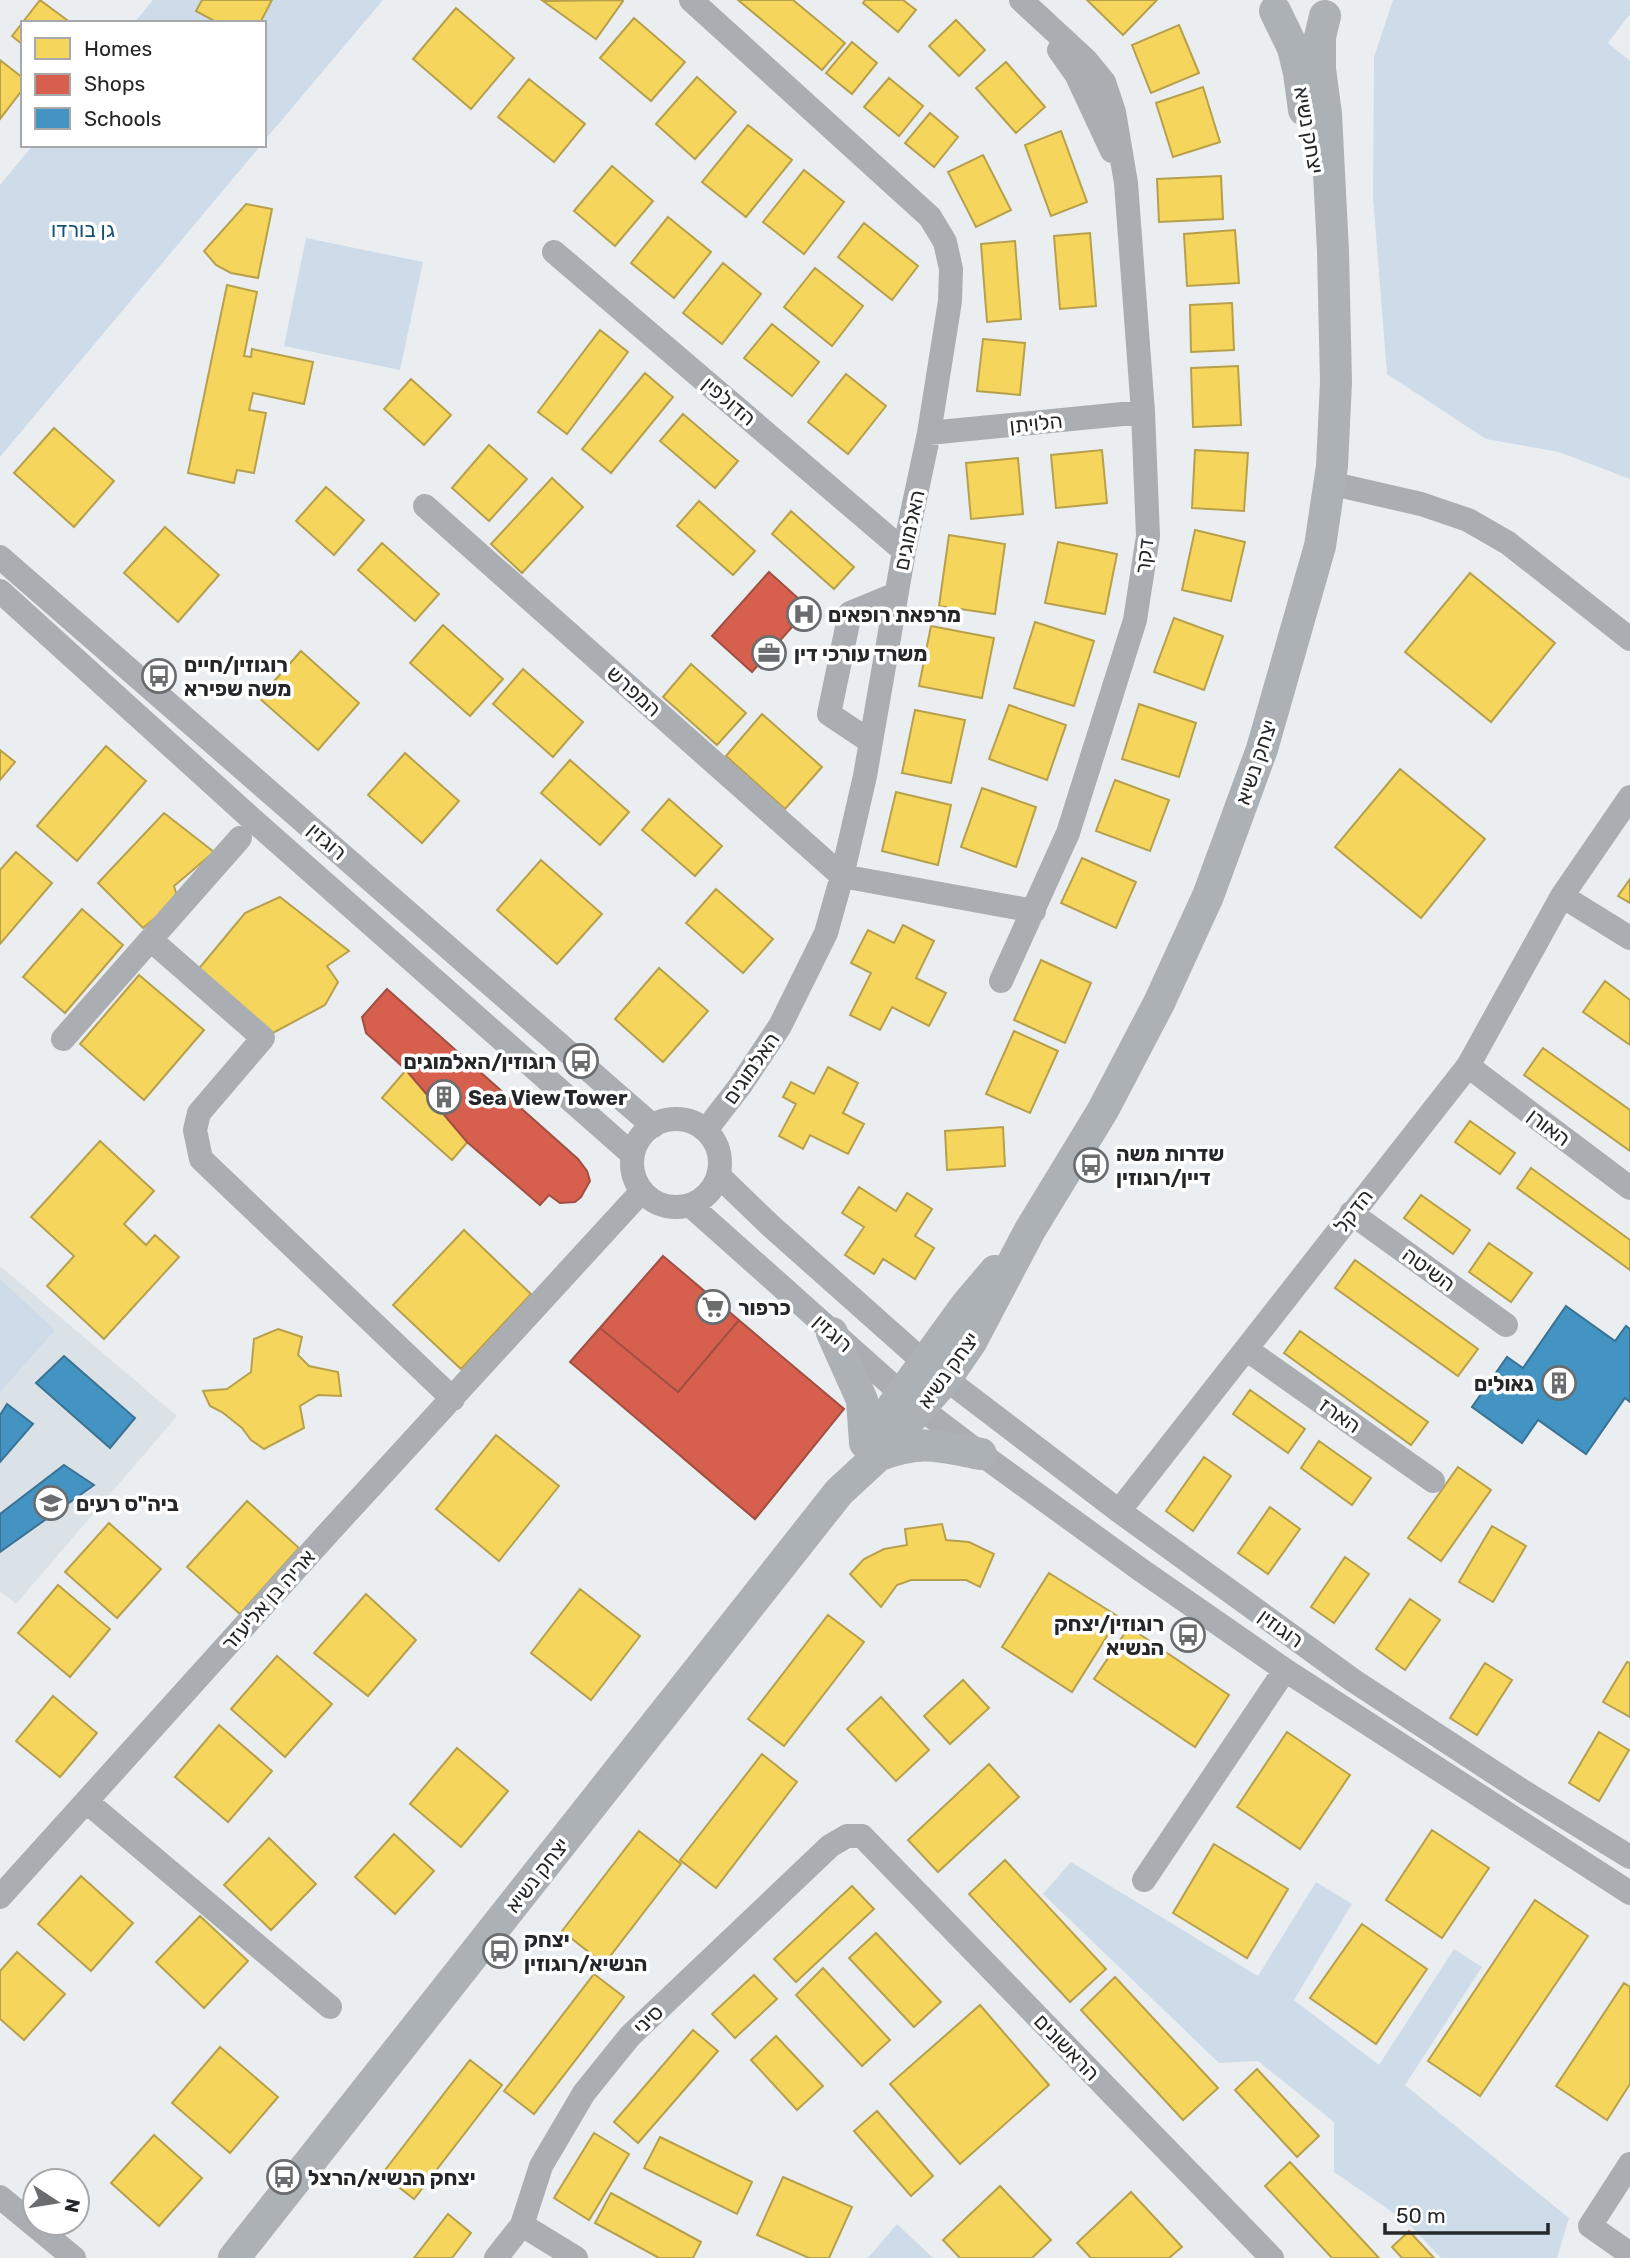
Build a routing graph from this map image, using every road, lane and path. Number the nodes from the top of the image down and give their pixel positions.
1 (691, 0) edge
2 (1270, 6) edge
3 (1028, 7) edge
4 (1334, 8) edge
5 (1333, 251) junction
6 (554, 252) dead end
7 (1143, 412) junction
8 (929, 433) junction
9 (1329, 483) junction
10 (425, 506) dead end
11 (904, 551) junction
12 (0, 556) edge
13 (0, 591) edge
14 (896, 594) junction
15 (1630, 639) edge
16 (871, 742) junction
17 (1630, 797) edge
18 (240, 838) dead end
19 (842, 876) junction
20 (1562, 896) junction
21 (1034, 911) junction
22 (1630, 938) edge
23 (150, 940) junction
24 (1001, 981) dead end
25 (63, 1039) dead end
26 (1468, 1066) junction
27 (653, 1126) junction
28 (706, 1130) junction
29 (633, 1155) junction
30 (719, 1176) junction
31 (1630, 1188) edge
32 (642, 1191) junction
33 (690, 1205) junction
34 (1351, 1213) junction
35 (1506, 1325) dead end
36 (832, 1333) junction
37 (1247, 1349) junction
38 (935, 1372) junction
39 (453, 1399) junction
40 (911, 1401) junction
41 (871, 1450) junction
42 (981, 1454) junction
43 (1433, 1481) dead end
44 (1119, 1511) junction
45 (1285, 1670) junction
46 (87, 1802) junction
47 (862, 1836) joint
48 (1630, 1857) edge
49 (1144, 1880) dead end
50 (1630, 1893) edge
51 (0, 1897) edge
52 (330, 2007) dead end
53 (1627, 2177) edge
54 (0, 2197) edge
55 (522, 2225) junction
56 (1630, 2254) edge
57 (74, 2258) edge
58 (234, 2258) edge
59 (496, 2258) edge
60 (576, 2258) edge
61 (1272, 2258) edge

1 - 8 street, האלמוגים
2 - 4 main road
2 - 5 main road, יצחק נשיא
3 - 7 street, דקר
4 - 5 main road, יצחק נשיא
5 - 9 main road, יצחק נשיא
6 - 11 street, הדולפין
7 - 8 street, הלויתן
7 - 21 street, דקר
8 - 11 street, האלמוגים
9 - 15 street
9 - 38 main road, יצחק נשיא
10 - 19 street, המפרש
11 - 14 street, האלמוגים
12 - 27 street, רוגזין
13 - 29 street, רוגזין
14 - 16 street, האלמוגים
14 - 16 street
16 - 19 street, האלמוגים
17 - 20 street, הדקל
18 - 23 street
19 - 21 street
19 - 28 street, האלמוגים
20 - 22 street
20 - 26 street, הדקל
21 - 24 street, דקר
23 - 25 street
23 - 39 street
26 - 31 street, האורן
26 - 34 street, הדקל
27 - 28 street
27 - 29 street
28 - 30 street
29 - 32 street
30 - 33 street
30 - 38 street, רוגזין
32 - 33 street
32 - 39 street, אריה בן אליעזר
33 - 36 street, רוגזין
34 - 35 street, השיטה
34 - 37 street, הדקל
36 - 40 street, רוגזין
36 - 41 main road
37 - 43 street, הארז
37 - 44 street, הדקל
38 - 40 main road, יצחק נשיא
38 - 44 street, רוגוזין
39 - 46 street, אריה בן אליעזר
40 - 41 main road, יצחק נשיא
40 - 42 street, רוגזין
41 - 42 main road
41 - 58 main road, יצחק נשיא
42 - 45 street, רוגוזין
44 - 48 street, רוגוזין
45 - 49 street
45 - 50 street, רוגוזין
46 - 51 street, אריה בן אליעזר
46 - 52 street
47 - 55 street, סיני
47 - 61 street, הראשונים
53 - 56 street
54 - 57 street
55 - 59 street, סיני
55 - 60 street

